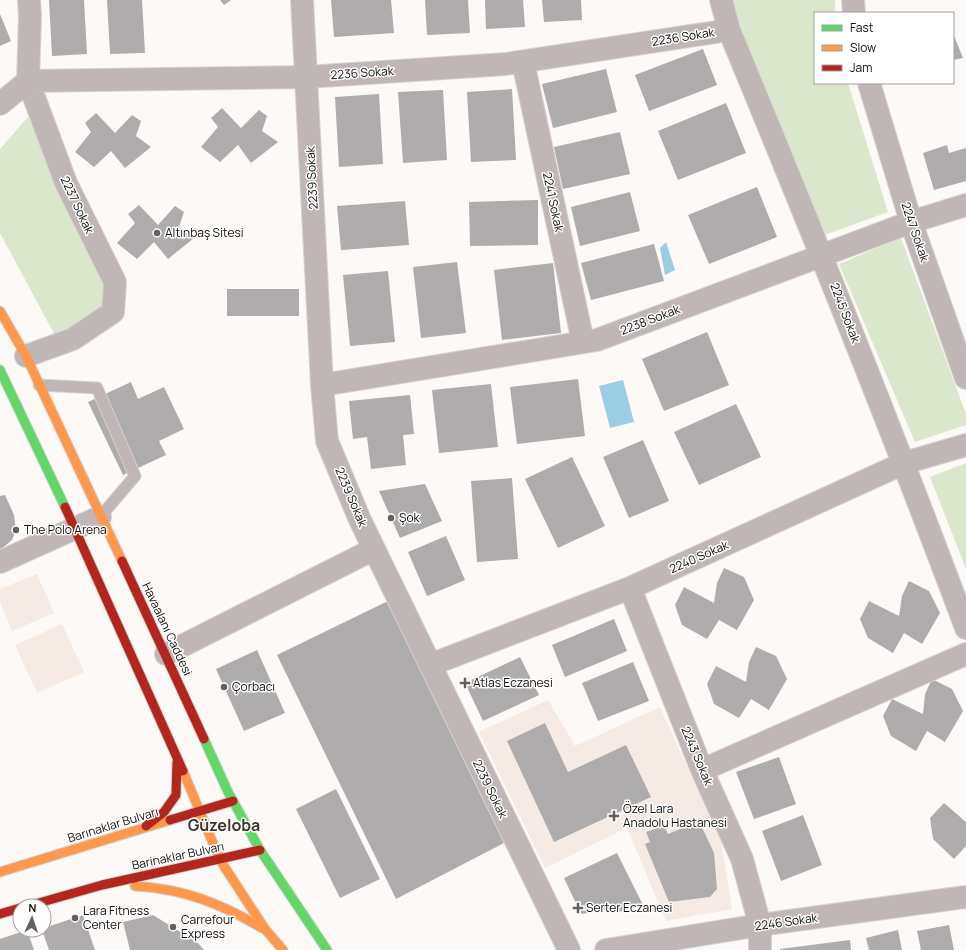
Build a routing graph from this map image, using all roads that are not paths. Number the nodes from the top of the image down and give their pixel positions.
1 (28, 0) edge
2 (302, 0) edge
3 (721, 0) edge
4 (853, 0) edge
5 (854, 12) edge
6 (729, 30) junction
7 (523, 62) junction
8 (307, 77) junction
9 (28, 81) junction
10 (868, 84) edge
11 (0, 104) edge
12 (966, 205) edge
13 (911, 222) junction
14 (823, 255) junction
15 (2, 319) edge
16 (583, 342) junction
17 (26, 356) junction
18 (0, 370) edge
19 (966, 378) edge
20 (39, 385) junction
21 (322, 385) junction
22 (966, 445) edge
23 (904, 463) junction
24 (100, 516) junction
25 (75, 529) junction
26 (374, 549) junction
27 (0, 562) edge
28 (630, 588) junction
29 (966, 628) edge
30 (166, 654) junction
31 (966, 654) edge
32 (430, 665) junction
33 (176, 753) junction
34 (702, 770) junction
35 (233, 801) junction
36 (201, 812) junction
37 (144, 828) junction
38 (260, 850) junction
39 (220, 860) junction
40 (0, 872) edge
41 (102, 885) junction
42 (966, 897) edge
43 (52, 899) edge
44 (12, 910) edge
45 (0, 914) edge
46 (760, 925) junction
47 (268, 932) junction
48 (283, 950) edge
49 (327, 950) edge
50 (569, 950) edge
51 (606, 950) edge
52 (760, 950) edge

1 - 9 street, 2237 Sokak
2 - 8 street, 2239 Sokak
3 - 6 street, 2245 Sokak
4 - 5 street
6 - 7 street, 2236 Sokak
6 - 14 street, 2245 Sokak
7 - 8 street, 2236 Sokak
7 - 16 street, 2241 Sokak
8 - 9 street, 2236 Sokak
8 - 21 street, 2239 Sokak
9 - 11 street
9 - 17 street, 2237 Sokak
10 - 13 street, 2247 Sokak
12 - 13 street, 2238 Sokak
13 - 14 street, 2238 Sokak
13 - 19 street, 2247 Sokak
14 - 16 street, 2238 Sokak
14 - 23 street, 2245 Sokak
15 - 17 main road, Havaalanı Caddesi
16 - 21 street, 2238 Sokak
17 - 20 main road, Havaalanı Caddesi
18 - 25 main road
20 - 24 main road, Havaalanı Caddesi
20 - 24 lane
21 - 26 street, 2239 Sokak
22 - 23 street, 2240 Sokak
23 - 28 street, 2240 Sokak
23 - 29 street, 2245 Sokak
24 - 25 street
24 - 30 main road, Havaalanı Caddesi
25 - 27 street
25 - 33 main road
26 - 30 street
26 - 32 street, 2239 Sokak
28 - 32 street, 2240 Sokak
28 - 34 street, 2243 Sokak
30 - 35 main road, Havaalanı Caddesi
31 - 34 street
32 - 50 street, 2239 Sokak
33 - 36 main road
33 - 37 main road
34 - 46 street, 2243 Sokak
35 - 36 main road, Barınaklar Bulvarı
35 - 38 main road, Havaalanı Caddesi
36 - 37 main road, Barınaklar Bulvarı
36 - 39 main road
37 - 40 main road, Barınaklar Bulvarı
38 - 39 main road, Barinaklar Bulvarı
38 - 49 main road, Havaalanı Caddesi
39 - 41 main road, Barinaklar Bulvarı
39 - 47 main road
41 - 43 main road
41 - 47 main road
42 - 46 street, 2246 Sokak
44 - 45 main road
46 - 51 street, 2246 Sokak
46 - 52 street, 2243 Sokak
47 - 48 main road

